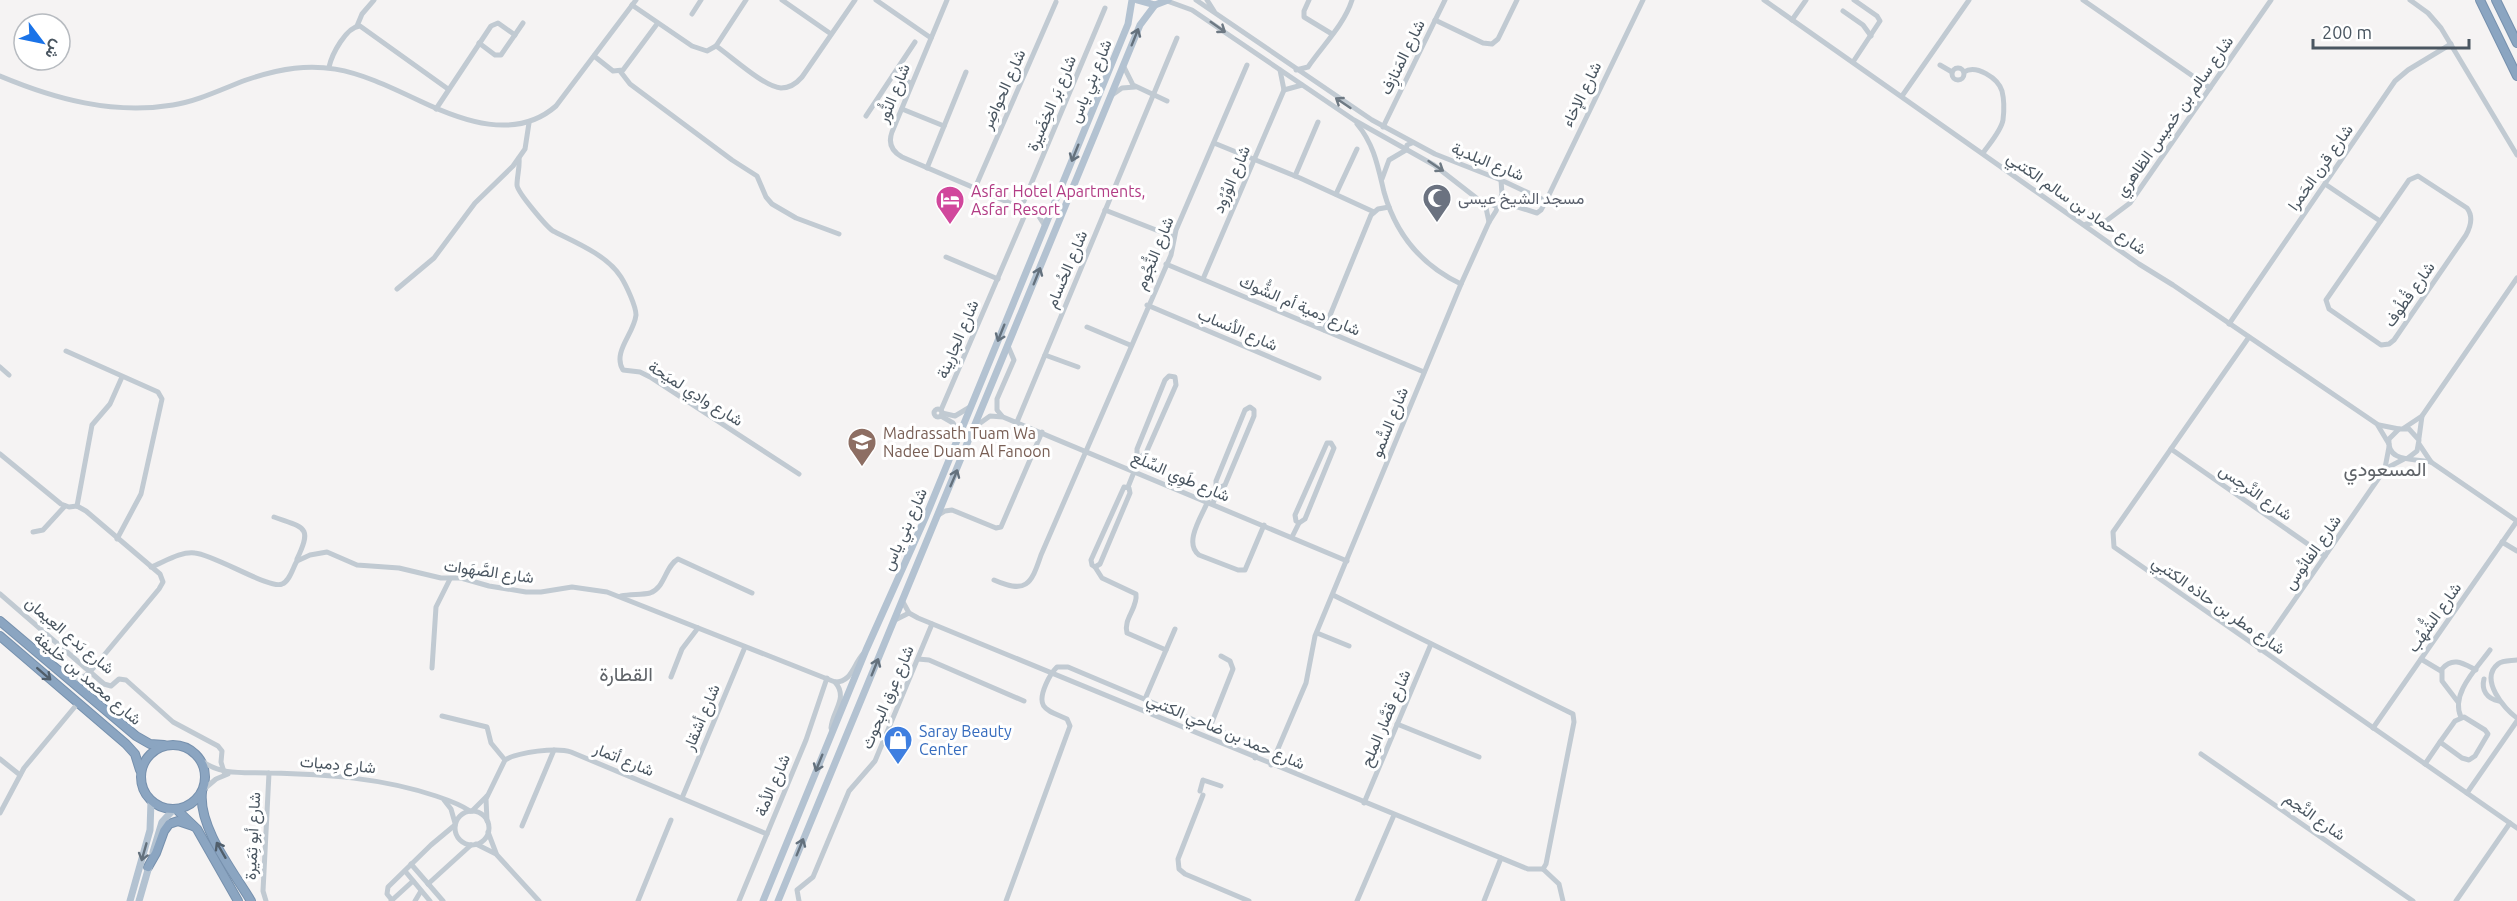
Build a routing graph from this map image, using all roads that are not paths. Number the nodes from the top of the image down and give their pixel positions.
1 (374, 0) edge
2 (701, 0) edge
3 (746, 0) edge
4 (782, 0) edge
5 (855, 0) edge
6 (876, 0) edge
7 (947, 0) edge
8 (1132, 0) edge
9 (1137, 0) edge
10 (1168, 0) edge
11 (1196, 0) edge
12 (1206, 0) edge
13 (1310, 0) edge
14 (1352, 0) edge
15 (1445, 0) edge
16 (1517, 0) edge
17 (1643, 0) edge
18 (1764, 0) edge
19 (1806, 0) edge
20 (1854, 0) edge
21 (1969, 0) edge
22 (2083, 0) edge
23 (2271, 0) edge
24 (2410, 0) edge
25 (2480, 0) edge
26 (2496, 0) edge
27 (1056, 2) dead end
28 (634, 3) edge
29 (1155, 4) junction
30 (1864, 4) edge
31 (1105, 8) dead end
32 (1843, 11) dead end
33 (692, 14) dead end
34 (1216, 15) junction
35 (1435, 20) junction
36 (1792, 20) junction
37 (1856, 20) junction
38 (524, 23) dead end
39 (657, 24) junction
40 (357, 26) junction
41 (831, 34) junction
42 (1332, 34) junction
43 (515, 35) junction
44 (1871, 36) junction
45 (931, 38) junction
46 (1177, 38) dead end
47 (915, 42) dead end
48 (479, 43) junction
49 (2517, 43) edge
50 (2451, 44) junction
51 (716, 46) junction
52 (594, 56) junction
53 (1929, 58) junction
54 (1853, 62) junction
55 (1123, 65) junction
56 (1247, 65) dead end
57 (329, 67) junction
58 (1308, 67) junction
59 (1280, 70) junction
60 (1296, 70) junction
61 (620, 71) junction
62 (966, 72) dead end
63 (893, 75) junction
64 (0, 76) edge
65 (2517, 76) edge
66 (1309, 79) junction
67 (911, 83) junction
68 (1302, 85) junction
69 (1135, 87) junction
70 (2210, 88) junction
71 (448, 89) junction
72 (1284, 90) junction
73 (1153, 95) junction
74 (1111, 96) junction
75 (1902, 96) junction
76 (1167, 101) dead end
77 (436, 108) junction
78 (902, 109) junction
79 (866, 116) dead end
80 (1354, 120) junction
81 (1372, 120) junction
82 (1318, 122) dead end
83 (530, 123) junction
84 (944, 126) junction
85 (1383, 127) junction
86 (1367, 128) junction
87 (1214, 143) junction
88 (1412, 143) junction
89 (1357, 148) dead end
90 (1406, 150) junction
91 (1983, 153) junction
92 (2517, 155) edge
93 (519, 158) junction
94 (1254, 160) junction
95 (927, 168) junction
96 (1295, 176) junction
97 (1501, 180) junction
98 (1382, 181) junction
99 (2325, 184) junction
100 (975, 188) junction
101 (1336, 194) junction
102 (1546, 201) junction
103 (1485, 203) junction
104 (1389, 207) junction
105 (1498, 207) junction
106 (1024, 209) junction
107 (1052, 210) junction
108 (1105, 210) junction
109 (1374, 212) junction
110 (1038, 215) junction
111 (2380, 221) junction
112 (1489, 222) junction
113 (2083, 224) junction
114 (1045, 226) junction
115 (839, 234) dead end
116 (1174, 237) junction
117 (946, 257) dead end
118 (1166, 264) junction
119 (2517, 278) edge
120 (998, 279) junction
121 (1203, 279) junction
122 (1461, 284) junction
123 (396, 289) dead end
124 (1147, 305) junction
125 (2229, 324) junction
126 (1086, 327) dead end
127 (1324, 330) junction
128 (2249, 337) junction
129 (1130, 345) junction
130 (1008, 346) junction
131 (66, 351) dead end
132 (1045, 355) junction
133 (989, 361) junction
134 (0, 367) edge
135 (1078, 368) dead end
136 (1424, 372) junction
137 (9, 375) dead end
138 (122, 377) junction
139 (1319, 378) dead end
140 (990, 391) junction
141 (970, 407) junction
142 (941, 413) junction
143 (2422, 416) junction
144 (1004, 417) junction
145 (1017, 422) junction
146 (2377, 424) junction
147 (975, 427) junction
148 (2402, 428) junction
149 (1042, 432) junction
150 (959, 434) junction
151 (2419, 442) junction
152 (2389, 446) junction
153 (2171, 450) junction
154 (1085, 451) junction
155 (0, 454) edge
156 (1140, 457) junction
157 (2406, 458) junction
158 (2431, 462) junction
159 (2385, 470) junction
160 (1134, 471) junction
161 (799, 474) dead end
162 (1128, 488) junction
163 (1219, 488) junction
164 (1210, 502) junction
165 (65, 506) junction
166 (77, 506) junction
167 (937, 516) junction
168 (274, 517) dead end
169 (2517, 521) edge
170 (1299, 523) junction
171 (1264, 525) junction
172 (33, 532) dead end
173 (1292, 537) junction
174 (117, 539) junction
175 (2502, 542) junction
176 (2517, 552) edge
177 (2325, 556) junction
178 (297, 561) junction
179 (1347, 561) junction
180 (151, 567) junction
181 (1095, 567) junction
182 (450, 579) junction
183 (994, 580) dead end
184 (752, 593) dead end
185 (0, 594) edge
186 (621, 596) junction
187 (1332, 596) junction
188 (903, 602) junction
189 (909, 613) junction
190 (895, 620) junction
191 (0, 621) edge
192 (932, 624) junction
193 (698, 628) junction
194 (1175, 629) dead end
195 (875, 631) junction
196 (1317, 633) junction
197 (0, 636) edge
198 (1431, 644) junction
199 (883, 646) junction
200 (1349, 646) dead end
201 (745, 647) junction
202 (923, 647) junction
203 (866, 650) junction
204 (1166, 650) junction
205 (2260, 650) junction
206 (2490, 650) dead end
207 (1221, 656) dead end
208 (918, 659) junction
209 (2421, 659) junction
210 (929, 660) junction
211 (2517, 660) edge
212 (432, 668) dead end
213 (90, 672) junction
214 (2442, 672) junction
215 (2475, 672) junction
216 (1051, 673) junction
217 (671, 677) dead end
218 (827, 678) junction
219 (68, 679) junction
220 (2484, 679) junction
221 (835, 682) junction
222 (2492, 683) junction
223 (87, 696) junction
224 (1145, 699) junction
225 (1024, 701) dead end
226 (2499, 701) junction
227 (2458, 702) junction
228 (78, 703) junction
229 (442, 716) dead end
230 (2462, 717) junction
231 (2517, 720) edge
232 (1397, 724) junction
233 (1210, 727) junction
234 (2373, 728) junction
235 (833, 731) junction
236 (2440, 742) junction
237 (164, 745) junction
238 (554, 750) junction
239 (2201, 754) dead end
240 (1479, 757) dead end
241 (1255, 758) junction
242 (0, 759) edge
243 (505, 760) junction
244 (202, 761) junction
245 (2425, 764) junction
246 (1271, 765) junction
247 (224, 772) junction
248 (232, 773) junction
249 (269, 773) junction
250 (141, 774) junction
251 (20, 775) junction
252 (1221, 786) dead end
253 (202, 791) junction
254 (2467, 793) junction
255 (488, 795) junction
256 (440, 798) junction
257 (682, 798) junction
258 (151, 801) junction
259 (1364, 803) junction
260 (175, 809) junction
261 (471, 811) junction
262 (0, 813) edge
263 (1394, 814) junction
264 (671, 820) dead end
265 (487, 821) junction
266 (2510, 823) junction
267 (455, 825) junction
268 (522, 826) dead end
269 (2517, 828) edge
270 (197, 829) junction
271 (488, 832) junction
272 (767, 834) junction
273 (474, 844) junction
274 (496, 854) junction
275 (1501, 858) junction
276 (1546, 859) junction
277 (411, 864) junction
278 (148, 867) junction
279 (1543, 869) junction
280 (1535, 870) junction
281 (405, 872) junction
282 (413, 881) junction
283 (428, 884) junction
284 (422, 891) junction
285 (130, 901) edge
286 (139, 901) edge
287 (238, 901) edge
288 (251, 901) edge
289 (266, 901) edge
290 (391, 901) edge
291 (415, 901) edge
292 (430, 901) edge
293 (443, 901) edge
294 (539, 901) edge
295 (639, 901) edge
296 (739, 901) edge
297 (763, 901) edge
298 (778, 901) edge
299 (799, 901) edge
300 (1006, 901) edge
301 (1249, 901) edge
302 (1357, 901) edge
303 (1484, 901) edge
304 (1563, 901) edge
305 (2413, 901) edge
306 (2456, 901) edge

1 - 40 street
2 - 33 street
3 - 51 street
4 - 41 street
5 - 41 street
6 - 45 street
7 - 45 street, شارع النُّور
8 -> 107 main road, شارع بني ياس
9 - 29 main road
10 - 29 main road
10 -> 59 street, شارع البلدية
11 - 34 street, شارع البلدية
12 - 34 street
13 - 42 street
14 - 42 street
15 - 35 street, شارع المَنازِف
16 - 35 street
17 - 102 street, شارع الإخاء
18 - 36 street, شارع حماد بن سالم الكتبي
19 - 36 street
20 - 30 street
21 - 53 street
22 - 70 street
23 - 70 street, شارع سالم بن خميس الظاهري
24 - 50 street
25 - 65 highway
26 - 49 highway
27 - 100 street, شارع الحواضِر
28 - 39 street
28 - 52 street
55 -> 29 main road, شارع بني ياس
30 - 37 street
30 - 44 street
31 - 106 street, شارع بَر الخِضَيرة
32 - 37 street
34 - 60 street, شارع البلدية
35 - 85 street, شارع المَنازِف
36 - 54 street, شارع حماد بن سالم الكتبي
37 - 44 street
38 - 43 street
39 - 51 street
39 - 61 street
40 - 57 street
40 - 71 street
41 - 51 street
42 - 58 street
43 - 48 street
43 - 48 street
44 - 54 street
45 - 67 street, شارع النُّور
46 - 73 street, شارع الحُسام
47 - 63 street
48 - 71 street
50 - 92 street
50 - 99 street, شارع قرن الحَمرا
52 - 61 street
52 - 83 street
53 - 75 street
53 - 91 street
54 - 75 street, شارع حماد بن سالم الكتبي
55 - 69 street
55 - 74 main road, شارع بني ياس
56 - 87 street, شارع النُّجُوم
57 - 64 street
57 - 77 street
58 - 60 street
58 - 66 street
59 - 68 street, شارع البلدية
59 - 72 street
60 - 66 street, شارع البلدية
61 - 115 street
62 - 84 street
63 - 67 street
63 - 79 street
81 -> 66 street, شارع البلدية
67 - 78 street, شارع النُّور
68 - 72 street
68 - 80 street, شارع البلدية
69 - 73 street
69 - 74 street
70 - 113 street, شارع سالم بن خميس الظاهري
71 - 77 street
72 - 94 street, شارع الوُرُود
73 - 76 street
73 - 108 street, شارع الحُسام
130 -> 74 main road, شارع بني ياس
75 - 91 street, شارع حماد بن سالم الكتبي
77 - 83 street
78 - 84 street
78 - 95 street, شارع النُّور
80 - 86 street, شارع البلدية
80 - 98 street
81 - 85 street, شارع البلدية
81 - 86 street
82 - 96 street
83 - 93 street
84 - 95 street
85 - 88 street, شارع البلدية
86 - 90 street, شارع البلدية
87 - 94 street
87 - 116 street, شارع النُّجُوم
88 - 90 street
88 - 97 street, شارع البلدية
89 - 101 street
90 - 98 street
90 -> 103 street, شارع البلدية
91 - 113 street, شارع حماد بن سالم الكتبي
93 - 123 street
93 - 161 street, شارع وادِي لميَحة
94 - 96 street
94 - 121 street, شارع الوُرُود
95 - 100 street, شارع النُّور
96 - 101 street
97 - 102 street, شارع البلدية
97 - 105 street, شارع السُّمو
98 - 104 street
99 - 111 street
99 - 125 street, شارع قرن الحَمرا
100 - 106 street, شارع النُّور
101 - 109 street
102 - 105 street, شارع البلدية
103 - 105 street, شارع البلدية
103 - 112 street
104 - 109 street
104 - 122 street
105 - 112 street, شارع السُّمو
106 - 110 street, شارع النُّور
106 - 120 street, شارع الجارِينة
107 - 110 street
107 - 114 main road, شارع بني ياس
108 - 116 street
108 - 132 street, شارع الحُسام
109 - 127 street
110 - 114 street
111 - 111 street, شارع قُطُوف
112 - 122 street, شارع السُّمو
113 - 125 street, شارع حماد بن سالم الكتبي
114 -> 133 main road, شارع بني ياس
116 - 118 street, شارع النُّجُوم
117 - 120 street
118 - 121 street, شارع دِمية أم الشُّوك
118 - 124 street, شارع النُّجُوم
119 - 143 street
120 - 142 street, شارع الجارِينة
121 - 127 street, شارع دِمية أم الشُّوك
122 - 136 street, شارع السُّمو
124 - 129 street, شارع النُّجُوم
124 - 139 street, شارع الأنساب
125 - 128 street, شارع حماد بن سالم الكتبي
126 - 129 street
127 - 136 street, شارع دِمية أم الشُّوك
128 - 146 street, شارع حماد بن سالم الكتبي
128 - 153 street, شارع مطر بن حاذه الكتبي
129 - 154 street, شارع النُّجُوم
130 - 140 main road, شارع بني ياس
130 - 144 street
131 - 138 street
132 - 135 street
132 - 145 street, شارع الحُسام
133 - 140 main road
133 - 141 main road, شارع بني ياس
134 - 137 street
136 - 179 street, شارع السُّمو
138 - 166 street
138 - 174 street
140 - 147 main road, شارع بني ياس
141 - 142 street
141 - 150 main road, شارع بني ياس
142 - 150 street
143 - 148 street
143 - 151 street
144 - 145 street, شارع طَوِي السِّلَع
144 - 147 street
145 - 149 street, شارع طَوِي السِّلَع
146 - 148 street, شارع حماد بن سالم الكتبي
146 - 152 street, شارع حماد بن سالم الكتبي
167 -> 147 main road, شارع بني ياس
148 - 151 street
148 - 152 street
149 - 154 street, شارع طَوِي السِّلَع
149 - 167 street
150 - 195 main road, شارع بني ياس
151 - 157 street
151 - 158 street
152 - 157 street
152 - 159 street, شارع الفانُوس
153 - 177 street, شارع النَّرجِس
153 - 205 street, شارع مطر بن حاذه الكتبي
154 - 160 street, شارع طَوِي السِّلَع
154 - 183 street, شارع النُّجُوم
155 - 165 street
156 - 156 street
156 - 160 street
157 - 158 street
157 - 159 street, شارع الفانُوس
158 - 169 street
159 - 177 street, شارع الفانُوس
160 - 162 street
160 - 164 street, شارع طَوِي السِّلَع
162 - 181 street
162 - 181 street
163 - 163 street
163 - 164 street
164 - 171 street, شارع طَوِي السِّلَع
164 - 171 street
165 - 166 street
165 - 172 street
166 - 174 street
167 - 188 main road, شارع بني ياس
168 - 178 street
169 - 175 street, شارع الشُّهُب
170 - 170 street
170 - 173 street
171 - 173 street, شارع طَوِي السِّلَع
173 - 179 street, شارع طَوِي السِّلَع
174 - 180 street
175 - 176 street
175 - 209 street, شارع الشُّهُب
177 - 205 street, شارع الفانُوس
178 - 180 street
178 - 182 street, شارع الصَّهَوات
179 - 187 street, شارع السُّمو
180 - 213 street
181 - 204 street
182 - 186 street, شارع الصَّهَوات
182 - 212 street
184 - 186 street
185 - 213 street, شارع بَدع العِيمان
186 - 193 street, شارع الصَّهَوات
187 - 196 street, شارع السُّمو
187 - 198 street
188 - 189 street
188 - 190 main road, شارع بني ياس
189 - 190 street
189 - 192 street, شارع حمد بن ضاحي الكتبي
190 - 199 main road, شارع بني ياس
191 - 219 highway, شارع محمد بن خليفة
192 - 202 street, شارع عِرق البِحوث
192 - 216 street, شارع حمد بن ضاحي الكتبي
193 - 201 street, شارع الصَّهَوات
193 - 217 street
194 - 204 street
195 - 199 main road
195 - 203 main road, شارع بني ياس
196 - 200 street
196 - 246 street, شارع السُّمو
197 -> 228 highway, شارع محمد بن خليفة
198 - 232 street, شارع قصَّار المِلح
198 - 276 street
298 -> 199 main road, شارع بني ياس
201 - 218 street, شارع الصَّهَوات
201 - 257 street, شارع أشقار
202 - 208 street, شارع عِرق البِحوث
202 - 210 street
203 - 221 street
203 - 235 main road, شارع بني ياس
204 - 224 street
205 - 234 street, شارع مطر بن حاذه الكتبي
206 - 215 street
207 - 233 street
208 - 210 street
208 - 299 street, شارع عِرق البِحوث
209 - 214 street
209 - 234 street, شارع الشُّهُب
210 - 225 street
211 - 222 street
213 - 219 street
213 - 223 street
213 - 247 street, شارع بَدع العِيمان
214 - 215 street
214 - 227 street
215 - 220 street
215 - 227 street
216 - 224 street
216 - 241 street, شارع حمد بن ضاحي الكتبي
216 - 300 street
218 - 221 street, شارع الصَّهَوات
218 - 272 street, شارع الأمة
219 - 223 highway, شارع محمد بن خليفة
220 - 222 street
220 - 226 street
221 - 235 street
222 - 226 street
223 - 237 highway, شارع محمد بن خليفة
224 - 233 street
226 - 231 street
227 - 230 street
228 - 250 highway, شارع محمد بن خليفة
228 - 251 street
229 - 243 street
230 - 236 street
230 - 236 street
231 - 254 street
232 - 240 street
232 - 259 street, شارع قصَّار المِلح
233 - 241 street
234 - 245 street, شارع مطر بن حاذه الكتبي
235 -> 297 main road, شارع بني ياس
236 - 245 street
237 - 244 highway
237 - 250 highway
238 - 243 street, شارع أتمار
238 - 257 street, شارع أتمار
238 - 268 street
239 - 305 street, شارع النَّجم
241 - 246 street, شارع حمد بن ضاحي الكتبي
242 - 251 street
243 - 255 street
244 - 247 street, شارع دِميات
244 - 253 highway
245 - 254 street, شارع مطر بن حاذه الكتبي
246 - 259 street, شارع حمد بن ضاحي الكتبي
247 - 248 street, شارع دِميات
248 - 249 street, شارع دِميات
248 - 253 street, شارع دِميات
249 - 256 street, شارع دِميات
249 - 289 street, شارع أبو ثِمَيرة
250 - 258 highway
251 - 262 street
252 - 301 street
253 - 260 highway
288 -> 253 highway
254 - 266 street, شارع مطر بن حاذه الكتبي
255 - 261 street
255 - 265 street
256 - 261 street, شارع دِميات
256 - 267 street
257 - 272 street, شارع أتمار
258 - 260 highway
258 -> 285 main road
259 - 263 street, شارع حمد بن ضاحي الكتبي
260 - 270 highway
260 - 278 main road
261 - 265 street
261 - 267 street
263 - 275 street, شارع حمد بن ضاحي الكتبي
263 - 302 street
264 - 295 street
265 - 271 street
266 - 269 street, شارع مطر بن حاذه الكتبي
266 - 306 street
267 - 273 street
267 - 277 street
270 - 278 highway
270 - 287 highway
271 - 273 street
271 - 274 street
272 - 296 street, شارع الأمة
273 - 274 street
273 - 283 street
274 - 294 street
275 - 280 street, شارع حمد بن ضاحي الكتبي
275 - 303 street
276 - 279 street
276 - 280 street
277 - 281 street
277 - 283 street
278 - 286 main road
279 - 280 street, شارع حمد بن ضاحي الكتبي
279 - 304 street
281 - 282 street
281 - 290 street
282 - 284 street
282 - 290 street
283 - 293 street
284 - 291 street
284 - 292 street

